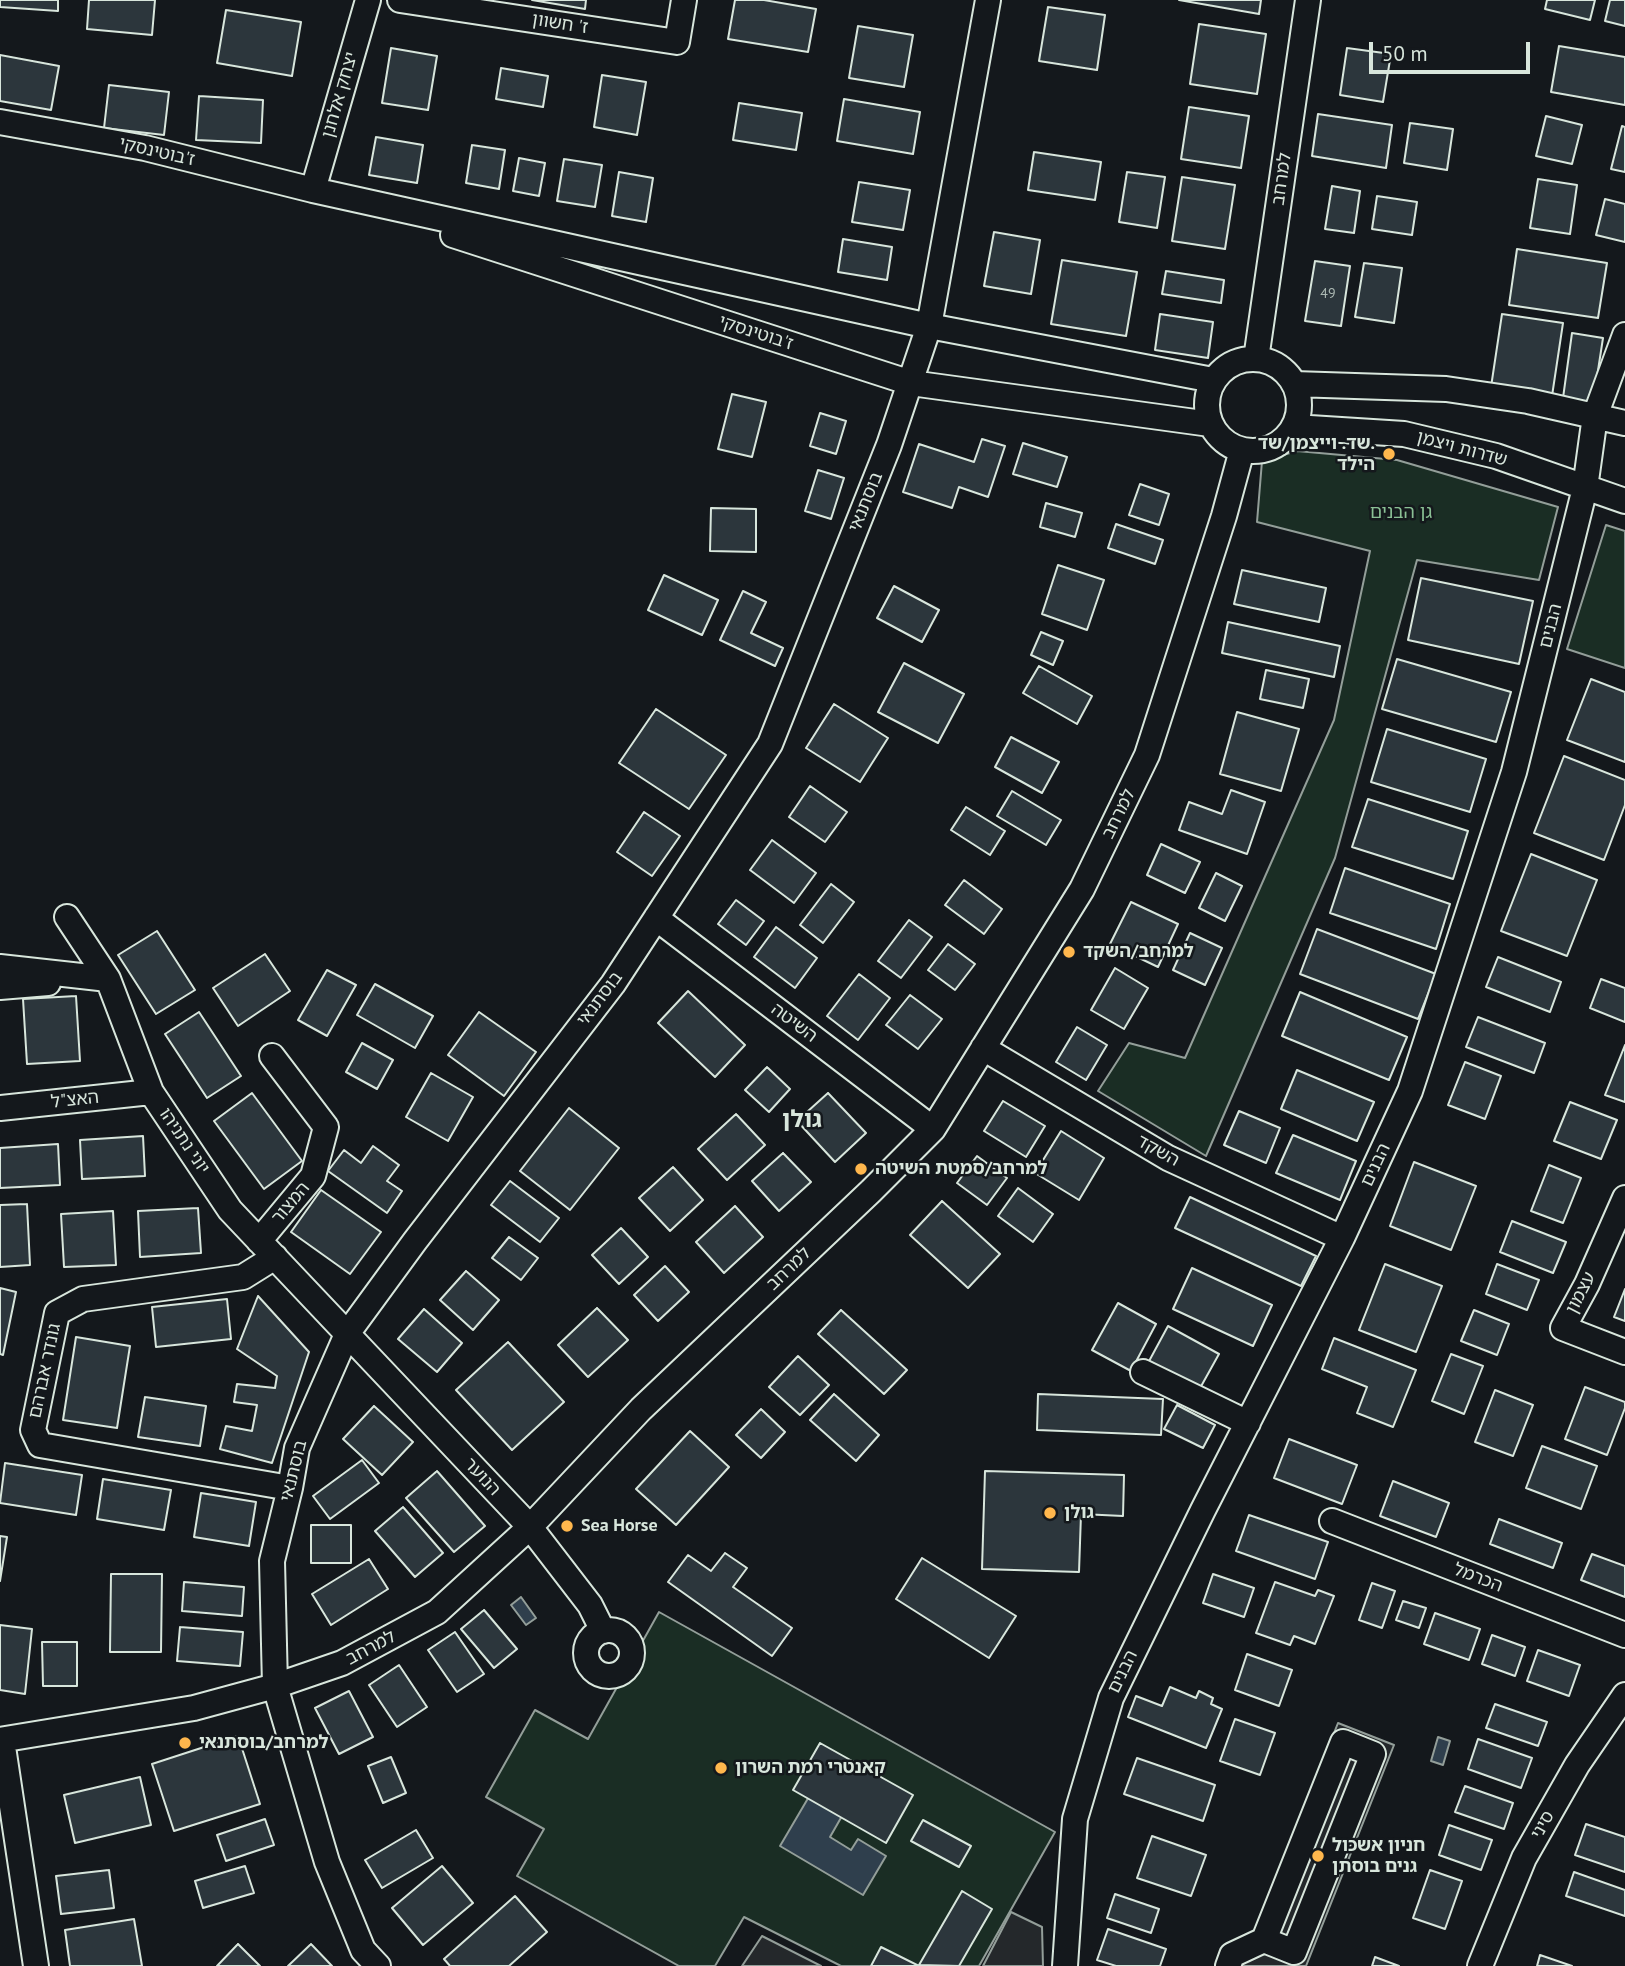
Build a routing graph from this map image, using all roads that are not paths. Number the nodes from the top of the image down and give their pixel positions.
1 (368, 0) edge
2 (400, 0) edge
3 (684, 0) edge
4 (988, 0) edge
5 (1308, 0) edge
6 (0, 122) edge
7 (313, 190) junction
8 (929, 326) junction
9 (1625, 335) edge
10 (1256, 359) junction
11 (1213, 380) junction
12 (911, 383) junction
13 (1294, 384) junction
14 (1595, 416) junction
15 (1625, 423) edge
16 (1210, 424) junction
17 (1294, 427) junction
18 (1242, 450) junction
19 (1585, 488) junction
20 (1625, 500) edge
21 (67, 917) dead end
22 (656, 918) junction
23 (0, 967) edge
24 (108, 979) junction
25 (0, 986) edge
26 (983, 1048) junction
27 (272, 1056) dead end
28 (151, 1092) junction
29 (0, 1108) edge
30 (933, 1129) junction
31 (1625, 1198) edge
32 (1342, 1238) junction
33 (267, 1249) junction
34 (347, 1334) junction
35 (1625, 1352) edge
36 (1143, 1372) dead end
37 (1248, 1423) junction
38 (290, 1488) junction
39 (1332, 1521) dead end
40 (530, 1527) junction
41 (603, 1631) dead end
42 (1625, 1635) edge
43 (275, 1686) junction
44 (1625, 1695) edge
45 (1, 1740) edge
46 (1264, 1940) junction
47 (36, 1966) edge
48 (378, 1966) edge
49 (1065, 1966) edge
50 (1228, 1966) edge
51 (1480, 1966) edge

1 - 7 street, יצחק אלחנן
2 - 3 street, ז' חשוון
4 - 8 street, בוסתנאי
5 - 10 street, למרחב
6 - 7 street, ז'בוטינסקי
7 - 8 street, ז'בוטינסקי
7 - 12 street, ז'בוטינסקי
8 - 11 street, ז'בוטינסקי
8 - 12 street, בוסתנאי
9 - 14 street, הבנים
10 - 11 street
10 - 13 street
11 - 16 street
12 - 16 street, ז'בוטינסקי
12 - 22 street, בוסתנאי
13 - 14 street
13 - 17 street
14 - 15 street
14 - 19 street, הבנים
16 - 18 street
17 - 18 street
17 - 19 street, שדרות ויצמן
18 - 26 street, למרחב
19 - 20 street, שדרות ויצמן
19 - 32 street, הבנים
21 - 24 street, יוני נתניהו
22 - 30 street, השיטה
22 - 34 street, בוסתנאי
23 - 24 street
24 - 25 street
24 - 28 street, יוני נתניהו
26 - 30 street, למרחב
26 - 32 street, השקד
27 - 33 street, המצור
28 - 29 street, האצ"ל
28 - 33 street, יוני נתניהו
30 - 40 street, למרחב
31 - 35 street, עצמון
32 - 37 street, הבנים
33 - 34 street, יוני נתניהו
33 - 38 street, גונדר אברהם
34 - 38 street, בוסתנאי
34 - 40 street, הנוער
36 - 37 street
37 - 49 street, הבנים
38 - 43 street, בוסתנאי
39 - 42 street, הכרמל
40 - 41 street, הנוער
40 - 43 street, למרחב
43 - 45 street, למרחב
43 - 48 street, בוסתנאי
44 - 51 street, סיני
45 - 47 street
46 - 46 street
46 - 50 street

